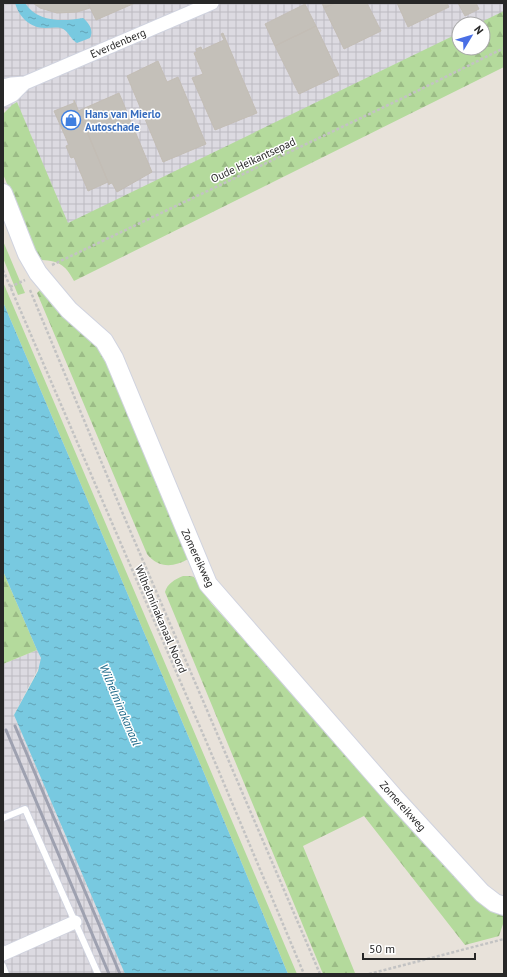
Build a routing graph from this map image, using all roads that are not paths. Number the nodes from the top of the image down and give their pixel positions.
1 (212, 3) edge
2 (25, 83) junction
3 (3, 86) edge
4 (3, 100) edge
5 (3, 193) edge
6 (3, 818) edge
7 (504, 906) edge
8 (75, 922) junction
9 (3, 954) edge
10 (3, 966) edge
11 (6, 974) edge
12 (98, 974) edge

1 - 2 street, Everdenberg
2 - 3 street, Everdenberg
2 - 4 street, Everdenberg
5 - 7 street, Zomereikweg
6 - 8 lane
8 - 9 street
8 - 12 lane
10 - 11 lane

